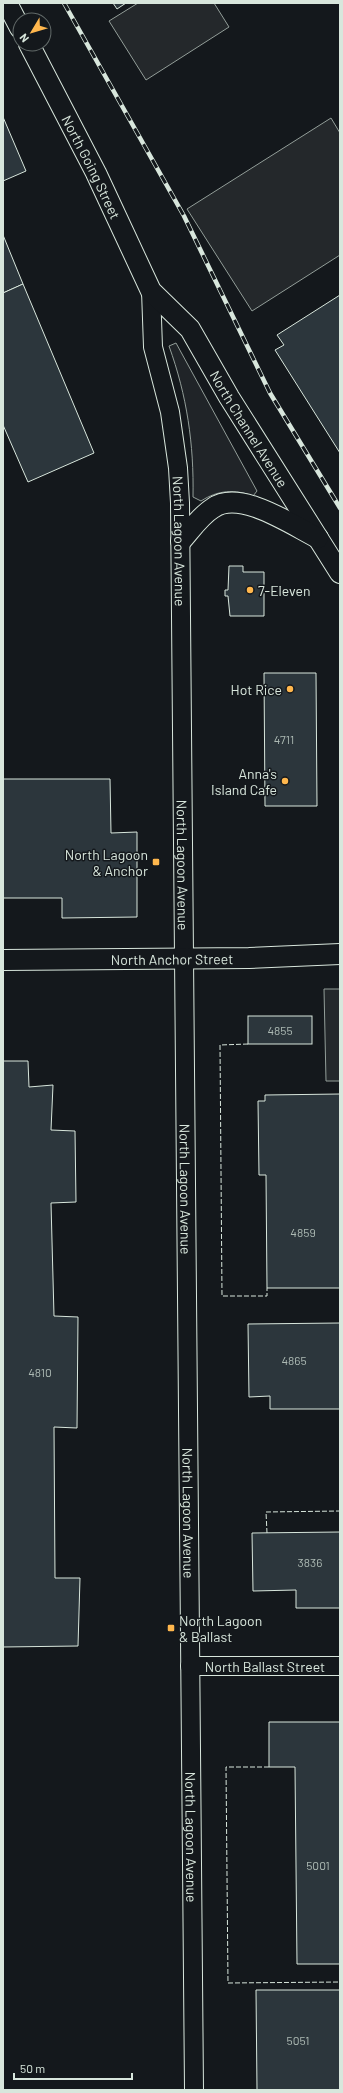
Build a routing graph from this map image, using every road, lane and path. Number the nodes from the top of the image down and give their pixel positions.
1 (7, 3) edge
2 (12, 13) edge
3 (33, 52) edge
4 (151, 291) junction
5 (318, 538) junction
6 (181, 542) junction
7 (340, 574) edge
8 (340, 954) edge
9 (184, 958) junction
10 (3, 960) edge
11 (190, 1666) junction
12 (340, 1666) edge
13 (194, 2090) edge

1 - 2 main road
3 - 4 main road, North Going Street
4 - 5 main road, North Channel Avenue
4 - 6 street, North Lagoon Avenue
5 - 6 main road
5 - 7 main road, North Channel Avenue
6 - 9 street, North Lagoon Avenue
8 - 9 main road, North Anchor Street
9 - 10 main road, North Anchor Street
9 - 11 street, North Lagoon Avenue
11 - 12 street, North Ballast Street
11 - 13 street, North Lagoon Avenue

